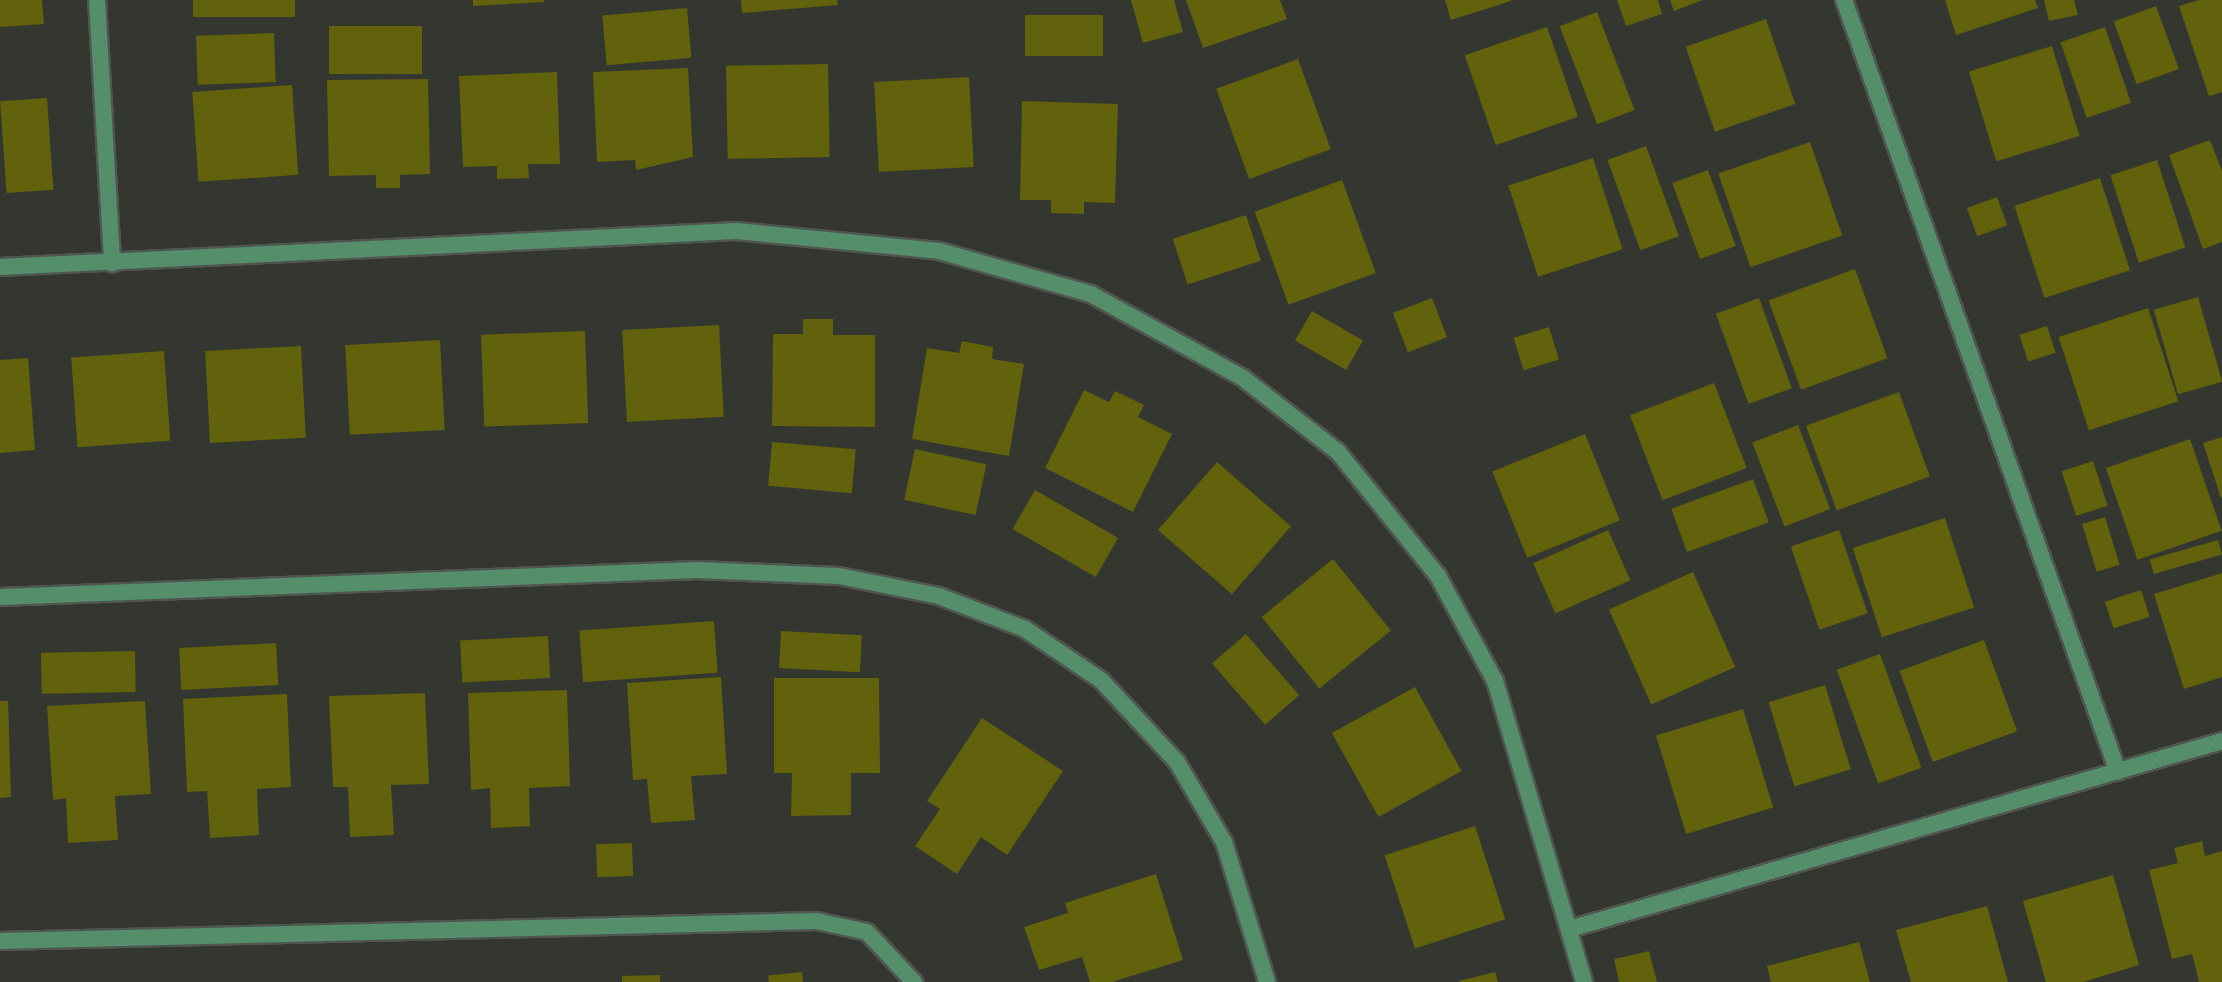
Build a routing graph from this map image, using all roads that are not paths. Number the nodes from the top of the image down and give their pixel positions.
1 (97, 0) edge
2 (1844, 0) edge
3 (112, 264) junction
4 (0, 267) edge
5 (0, 597) edge
6 (2222, 741) edge
7 (2118, 772) junction
8 (1573, 928) junction
9 (0, 941) edge
10 (914, 982) edge
11 (1267, 982) edge
12 (1584, 982) edge

1 - 3 street
2 - 7 street
3 - 4 street
3 - 8 street
5 - 11 street
6 - 7 street
7 - 8 street
8 - 12 street
9 - 10 street

